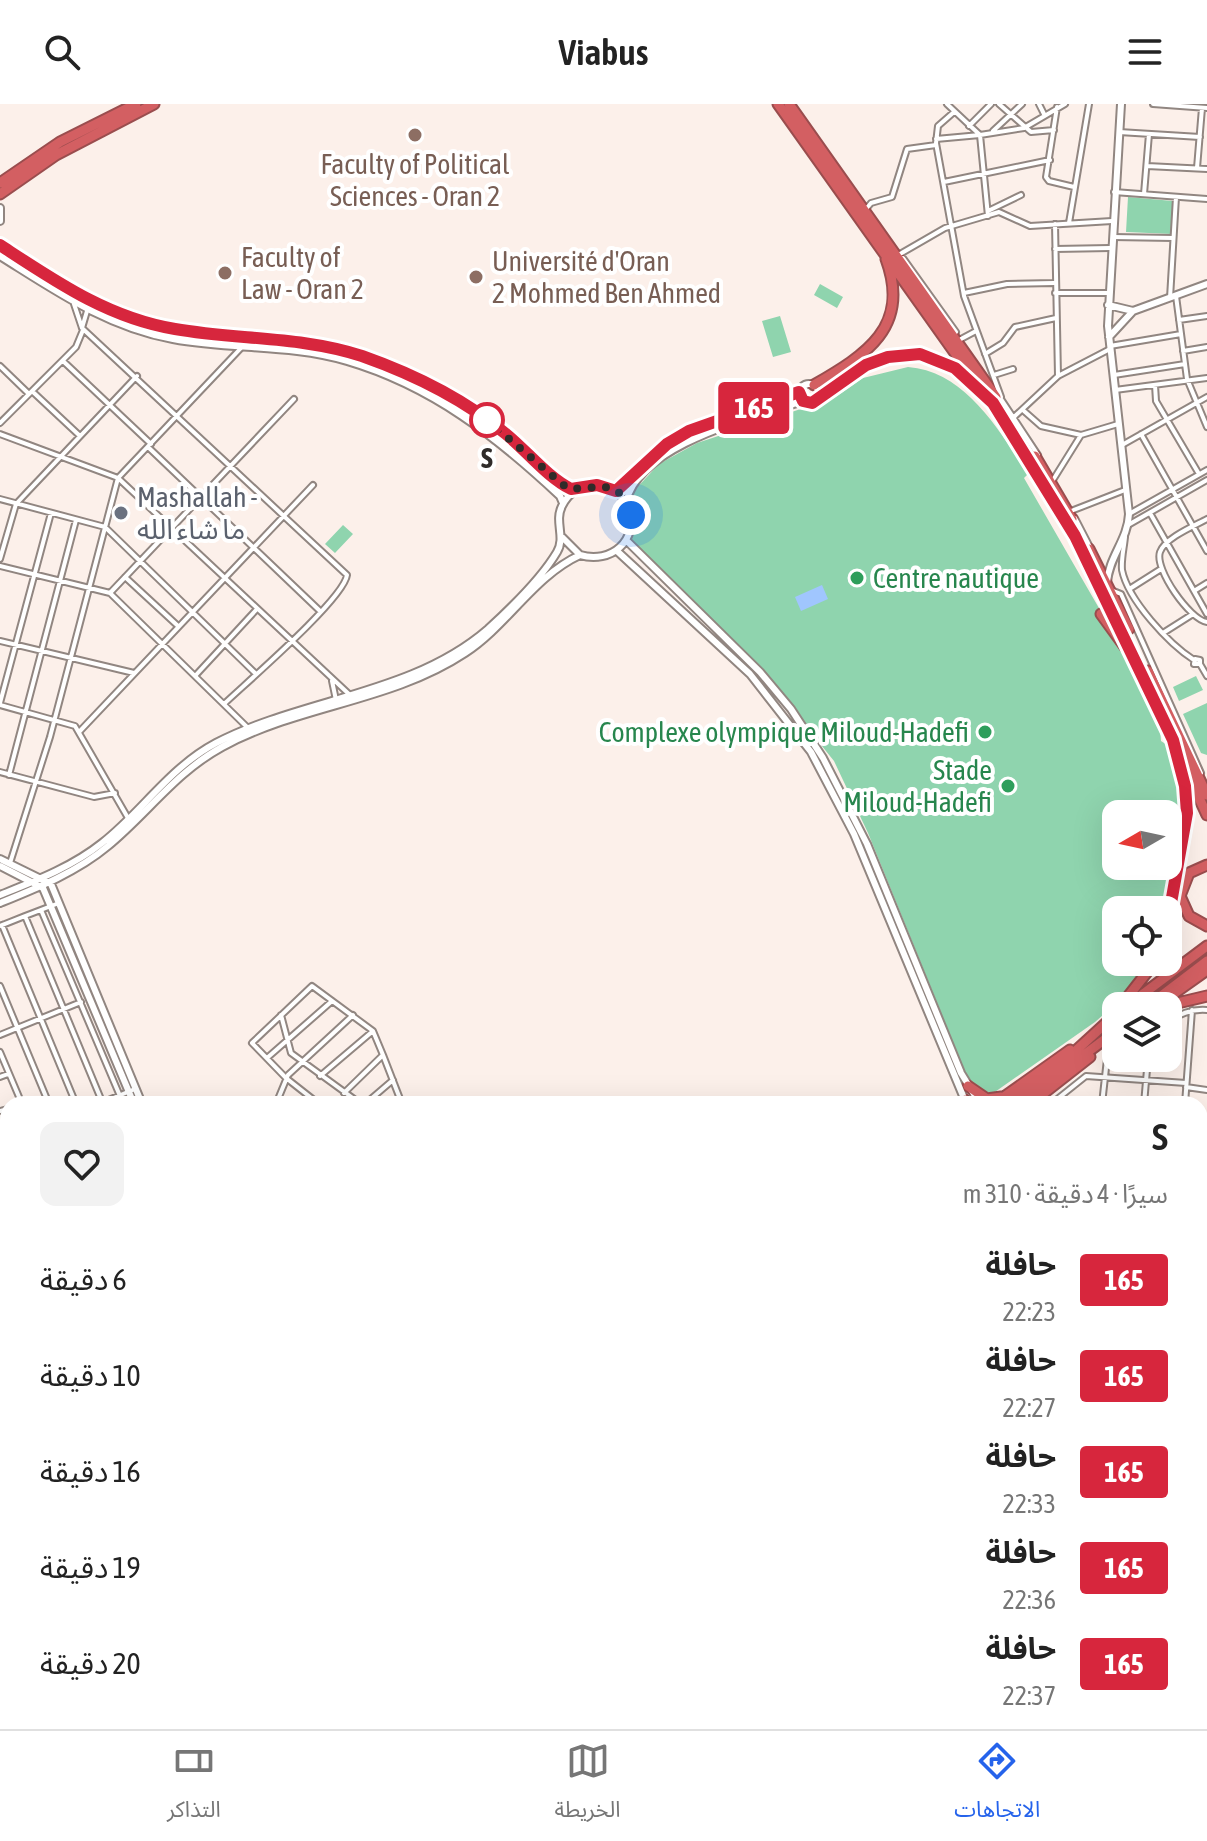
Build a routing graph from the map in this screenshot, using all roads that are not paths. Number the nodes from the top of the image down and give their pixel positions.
1 (136, 104) edge
2 (154, 104) edge
3 (778, 104) edge
4 (789, 104) edge
5 (947, 104) edge
6 (958, 104) edge
7 (991, 104) edge
8 (999, 104) edge
9 (1022, 104) edge
10 (1039, 104) edge
11 (1065, 104) edge
12 (1089, 104) edge
13 (1121, 104) edge
14 (1155, 104) edge
15 (1186, 105) edge
16 (1057, 107) junction
17 (1204, 108) edge
18 (953, 111) junction
19 (1044, 114) junction
20 (1009, 115) junction
21 (969, 126) junction
22 (1024, 128) junction
23 (1054, 130) junction
24 (993, 131) junction
25 (1119, 132) junction
26 (1149, 134) junction
27 (980, 135) junction
28 (1200, 137) junction
29 (936, 142) junction
30 (1050, 160) junction
31 (1147, 166) junction
32 (1197, 168) junction
33 (1207, 169) edge
34 (984, 173) junction
35 (944, 182) junction
36 (0, 183) edge
37 (1074, 187) junction
38 (1113, 192) junction
39 (0, 194) edge
40 (1144, 194) junction
41 (1021, 195) dead end
42 (1176, 197) junction
43 (1207, 199) edge
44 (0, 208) edge
45 (865, 208) junction
46 (988, 213) junction
47 (0, 221) edge
48 (1112, 221) junction
49 (1069, 223) junction
50 (1055, 224) junction
51 (951, 226) junction
52 (1111, 237) junction
53 (1174, 239) junction
54 (881, 244) junction
55 (0, 245) edge
56 (1110, 248) junction
57 (1055, 249) junction
58 (900, 254) junction
59 (0, 256) edge
60 (1054, 283) junction
61 (1207, 284) edge
62 (964, 293) junction
63 (1055, 293) junction
64 (1108, 293) junction
65 (1173, 297) junction
66 (74, 304) junction
67 (1108, 305) junction
68 (87, 311) junction
69 (1133, 311) junction
70 (1207, 316) edge
71 (1056, 318) junction
72 (1179, 320) junction
73 (82, 328) junction
74 (976, 331) junction
75 (1181, 334) junction
76 (1109, 337) junction
77 (961, 339) junction
78 (243, 346) junction
79 (1207, 347) edge
80 (1110, 348) junction
81 (1183, 351) junction
82 (985, 354) junction
83 (63, 361) junction
84 (1185, 364) junction
85 (0, 366) edge
86 (1013, 369) dead end
87 (994, 375) junction
88 (1114, 375) junction
89 (137, 376) junction
90 (1058, 376) junction
91 (1207, 378) edge
92 (1188, 381) junction
93 (814, 385) junction
94 (1155, 385) junction
95 (1115, 390) junction
96 (799, 392) junction
97 (31, 393) junction
98 (818, 396) junction
99 (1207, 397) edge
100 (294, 399) dead end
101 (803, 401) junction
102 (998, 401) junction
103 (1195, 404) junction
104 (108, 406) junction
105 (1024, 411) junction
106 (177, 417) junction
107 (1014, 417) junction
108 (1167, 420) junction
109 (0, 423) edge
110 (1120, 423) junction
111 (1207, 427) edge
112 (0, 434) edge
113 (1141, 434) junction
114 (1081, 435) junction
115 (80, 436) junction
116 (1122, 445) junction
117 (150, 446) junction
118 (60, 455) junction
119 (232, 465) junction
120 (1207, 470) edge
121 (1199, 474) junction
122 (118, 478) junction
123 (1053, 480) junction
124 (1207, 480) edge
125 (313, 485) dead end
126 (578, 489) junction
127 (1127, 490) junction
128 (1172, 490) junction
129 (616, 491) junction
130 (1163, 494) junction
131 (201, 496) junction
132 (1177, 497) junction
133 (0, 499) edge
134 (626, 502) junction
135 (1168, 503) junction
136 (16, 504) junction
137 (563, 504) junction
138 (1071, 511) junction
139 (51, 513) junction
140 (1150, 513) junction
141 (284, 514) junction
142 (1129, 514) junction
143 (1207, 519) edge
144 (76, 520) junction
145 (1194, 526) junction
146 (105, 527) junction
147 (1127, 528) junction
148 (172, 529) junction
149 (562, 537) junction
150 (626, 540) junction
151 (1167, 543) junction
152 (253, 547) junction
153 (617, 551) junction
154 (1207, 551) edge
155 (1114, 554) junction
156 (580, 555) junction
157 (1092, 555) junction
158 (1122, 557) junction
159 (0, 559) edge
160 (140, 560) junction
161 (0, 566) edge
162 (1161, 569) junction
163 (34, 575) junction
164 (125, 577) junction
165 (224, 579) junction
166 (60, 580) junction
167 (1207, 583) edge
168 (1109, 586) junction
169 (86, 587) junction
170 (1131, 588) junction
171 (1194, 591) junction
172 (110, 593) junction
173 (257, 609) junction
174 (193, 611) junction
175 (320, 611) junction
176 (1101, 614) dead end
177 (1193, 614) junction
178 (1207, 614) edge
179 (1207, 622) edge
180 (178, 626) junction
181 (1163, 633) dead end
182 (0, 641) edge
183 (291, 641) junction
184 (224, 642) junction
185 (162, 643) junction
186 (15, 645) junction
187 (41, 651) junction
188 (69, 659) junction
189 (1207, 659) edge
190 (1198, 662) junction
191 (134, 673) junction
192 (256, 674) junction
193 (195, 676) junction
194 (1207, 676) edge
195 (332, 679) junction
196 (1147, 682) junction
197 (352, 698) junction
198 (337, 703) junction
199 (0, 704) edge
200 (224, 704) junction
201 (26, 713) junction
202 (52, 721) junction
203 (248, 728) junction
204 (80, 731) junction
205 (1173, 740) junction
206 (813, 750) junction
207 (0, 772) edge
208 (1204, 773) edge
209 (9, 775) junction
210 (37, 782) junction
211 (115, 793) junction
212 (1207, 794) edge
213 (1207, 815) edge
214 (128, 818) junction
215 (0, 859) edge
216 (10, 863) junction
217 (1207, 865) edge
218 (0, 866) edge
219 (42, 882) junction
220 (0, 895) edge
221 (1172, 896) edge
222 (0, 903) edge
223 (59, 903) junction
224 (50, 906) junction
225 (41, 910) junction
226 (25, 916) junction
227 (1, 926) edge
228 (1207, 926) edge
229 (1207, 943) edge
230 (1207, 961) edge
231 (1207, 970) edge
232 (0, 986) edge
233 (1143, 992) edge
234 (1166, 992) edge
235 (1176, 992) edge
236 (1207, 996) edge
237 (332, 1001) junction
238 (81, 1002) junction
239 (1182, 1002) edge
240 (63, 1010) junction
241 (1192, 1010) junction
242 (1207, 1010) edge
243 (1182, 1014) edge
244 (281, 1015) junction
245 (353, 1015) junction
246 (41, 1018) junction
247 (1102, 1026) edge
248 (18, 1027) junction
249 (373, 1031) junction
250 (0, 1035) edge
251 (1102, 1042) edge
252 (285, 1043) junction
253 (1095, 1047) junction
254 (1, 1055) edge
255 (383, 1055) junction
256 (267, 1058) junction
257 (302, 1062) junction
258 (1105, 1072) edge
259 (1147, 1072) edge
260 (8, 1074) junction
261 (1105, 1075) junction
262 (320, 1076) junction
263 (0, 1077) edge
264 (286, 1078) junction
265 (393, 1080) junction
266 (1147, 1080) junction
267 (1186, 1085) junction
268 (968, 1086) junction
269 (132, 1090) junction
270 (1207, 1090) edge
271 (344, 1093) junction
272 (18, 1096) edge
273 (46, 1096) edge
274 (73, 1096) edge
275 (99, 1096) edge
276 (120, 1096) joint
277 (133, 1096) edge
278 (136, 1096) edge
279 (279, 1096) edge
280 (309, 1096) edge
281 (349, 1096) edge
282 (373, 1096) edge
283 (399, 1096) edge
284 (963, 1096) edge
285 (975, 1096) edge
286 (983, 1096) edge
287 (1009, 1096) edge
288 (1029, 1096) edge
289 (1041, 1096) edge
290 (1060, 1096) edge
291 (1103, 1096) edge
292 (1145, 1096) edge
293 (1185, 1096) edge

1 - 36 highway
2 - 39 highway
3 - 54 highway
4 - 45 highway
5 - 18 street
6 - 18 street
7 - 21 street
8 - 20 street
9 - 20 street
10 - 19 street
11 - 16 street
12 - 37 street
13 - 25 main road
14 - 15 street
15 - 17 street
16 - 19 street
16 - 23 street
17 - 28 street
18 - 21 street
18 - 29 street
19 - 22 street
20 - 22 street
20 - 24 street
21 - 27 street
22 - 23 street
22 - 24 street
23 - 30 street
24 - 27 street
25 - 26 street
25 - 38 main road
26 - 28 street
26 - 31 street
27 - 29 street
27 - 34 street
28 - 32 street
29 - 35 street
29 - 45 street
30 - 34 street
30 - 37 street
31 - 32 street
31 - 40 street
32 - 33 street
34 - 35 street
34 - 46 street
35 - 51 street
37 - 49 street
38 - 40 street
38 - 48 main road
40 - 42 street
41 - 46 street
42 - 43 street
42 - 53 street
44 - 47 main road
45 - 58 street
45 - 157 highway
46 - 50 street
46 - 51 street
48 - 49 street
48 - 52 main road
49 - 50 street
50 - 57 street
51 - 58 street
51 - 62 street
52 - 53 street
52 - 56 main road
53 - 65 street
54 - 93 highway
54 - 102 highway
55 - 126 main road
56 - 57 street
56 - 64 main road
57 - 60 street
58 - 77 street
59 - 66 main road
60 - 62 street
60 - 63 street
61 - 65 main road
62 - 74 street
63 - 64 street
63 - 71 street
64 - 67 main road
65 - 69 main road
65 - 72 street
66 - 68 main road
66 - 73 street
67 - 69 main road
67 - 76 main road
68 - 73 street
68 - 78 main road
69 - 76 main road
70 - 72 street
71 - 82 street
71 - 90 street
72 - 75 street
73 - 83 street
73 - 89 street
74 - 77 street
74 - 82 street
75 - 80 street
75 - 81 street
76 - 80 main road
77 - 102 street
78 - 106 street
78 - 137 main road
79 - 81 street
80 - 88 main road
80 - 90 street
81 - 84 street
82 - 87 street
83 - 97 street
83 - 104 street
84 - 88 street
84 - 92 street
85 - 97 street
86 - 87 street
87 - 102 street
88 - 95 main road
89 - 104 street
89 - 106 street
90 - 105 street
91 - 92 street
92 - 94 street
92 - 103 street
93 - 96 main road
93 - 98 main road
94 - 95 street
94 - 108 street
95 - 110 main road
96 - 101 main road
96 - 129 main road
97 - 109 street
97 - 115 street
98 - 101 main road
98 - 102 highway
99 - 103 street
100 - 119 street
101 - 134 main road
102 - 107 street
102 - 196 highway
103 - 108 street
103 - 111 street
104 - 115 street
104 - 117 street
105 - 107 street
105 - 114 street
106 - 117 street
106 - 119 street
107 - 123 street
108 - 113 street
108 - 121 street
110 - 114 street
110 - 116 main road
112 - 118 street
113 - 116 street
113 - 128 street
114 - 123 street
115 - 118 street
116 - 127 main road
117 - 122 street
117 - 131 street
118 - 122 street
118 - 136 street
119 - 131 street
119 - 141 street
120 - 121 street
121 - 128 street
122 - 146 street
122 - 148 street
123 - 138 street
124 - 132 street
125 - 141 street
126 - 129 main road
126 - 137 main road
127 - 138 street
127 - 142 main road
128 - 130 street
128 - 132 street
129 - 134 main road
130 - 135 street
130 - 142 street
131 - 148 street
131 - 152 street
132 - 135 street
132 - 145 street
133 - 136 street
134 - 150 main road
135 - 140 street
136 - 139 street
136 - 159 street
137 - 149 main road
138 - 157 street
139 - 144 street
139 - 163 street
140 - 147 street
140 - 151 street
141 - 152 street
141 - 175 street
142 - 147 main road
143 - 145 street
144 - 146 street
144 - 166 street
145 - 151 street
145 - 154 street
146 - 160 street
146 - 169 street
147 - 155 main road
147 - 158 street
148 - 160 street
148 - 165 street
149 - 156 main road
149 - 197 main road
150 - 153 main road
150 - 206 main road
151 - 162 street
151 - 171 street
152 - 165 street
152 - 175 street
153 - 156 main road
153 - 206 main road
155 - 157 main road
155 - 158 street
155 - 168 main road
156 - 197 main road
157 - 168 highway
158 - 170 street
160 - 164 street
160 - 174 street
161 - 163 street
162 - 170 street
162 - 177 street
163 - 166 street
163 - 186 street
164 - 172 street
164 - 180 street
165 - 173 street
165 - 174 street
166 - 169 street
166 - 187 street
167 - 171 street
168 - 208 street
168 - 212 highway
169 - 172 street
169 - 188 street
170 - 190 street
171 - 178 street
172 - 185 street
173 - 183 street
173 - 184 street
174 - 180 street
174 - 184 street
175 - 183 street
176 - 196 highway
177 - 179 street
177 - 181 street
180 - 185 street
182 - 186 street
183 - 192 street
183 - 195 street
184 - 192 street
184 - 193 street
185 - 191 street
185 - 193 street
186 - 187 street
186 - 199 street
187 - 188 street
187 - 201 street
188 - 191 street
188 - 202 street
189 - 190 street
190 - 194 street
191 - 204 street
192 - 200 street
193 - 200 street
195 - 197 street
195 - 198 street
196 - 205 highway
197 - 198 main road
198 - 203 main road
198 - 219 main road
199 - 201 street
200 - 203 street
201 - 202 street
201 - 209 street
202 - 204 street
202 - 210 street
203 - 214 main road
204 - 211 street
205 - 213 highway
205 - 221 highway
206 - 268 main road
206 - 284 main road
207 - 209 street
208 - 212 street
209 - 210 street
210 - 211 street
210 - 216 street
211 - 214 street
214 - 219 main road
215 - 216 main road
216 - 219 main road
217 - 228 highway
218 - 219 main road
219 - 220 main road
219 - 222 main road
219 - 223 main road
219 - 224 main road
223 - 224 street
223 - 269 main road
224 - 225 street
224 - 269 main road
225 - 226 street
225 - 238 street
226 - 227 street
226 - 240 street
227 - 246 street
229 - 233 highway
230 - 234 highway
231 - 235 highway
232 - 248 street
236 - 239 highway
237 - 244 street
237 - 245 street
237 - 252 street
238 - 240 street
238 - 276 street
240 - 246 street
240 - 275 street
241 - 242 street
241 - 243 street
241 - 267 street
244 - 252 street
244 - 256 street
245 - 249 street
245 - 257 street
246 - 248 street
246 - 274 street
247 - 287 highway
248 - 250 street
248 - 273 street
249 - 255 street
249 - 262 street
251 - 253 highway
252 - 256 street
252 - 257 street
253 - 288 highway
253 - 289 highway
254 - 260 street
255 - 265 street
255 - 271 street
256 - 264 street
257 - 262 street
257 - 264 street
258 - 261 street
259 - 266 street
260 - 263 street
260 - 272 street
261 - 266 street
261 - 290 street
261 - 291 street
262 - 271 street
264 - 279 street
264 - 280 street
265 - 282 street
265 - 283 street
266 - 267 street
266 - 292 street
267 - 270 street
267 - 293 street
268 - 285 main road
268 - 286 highway
269 - 276 street
269 - 277 main road
269 - 278 main road
271 - 281 street

